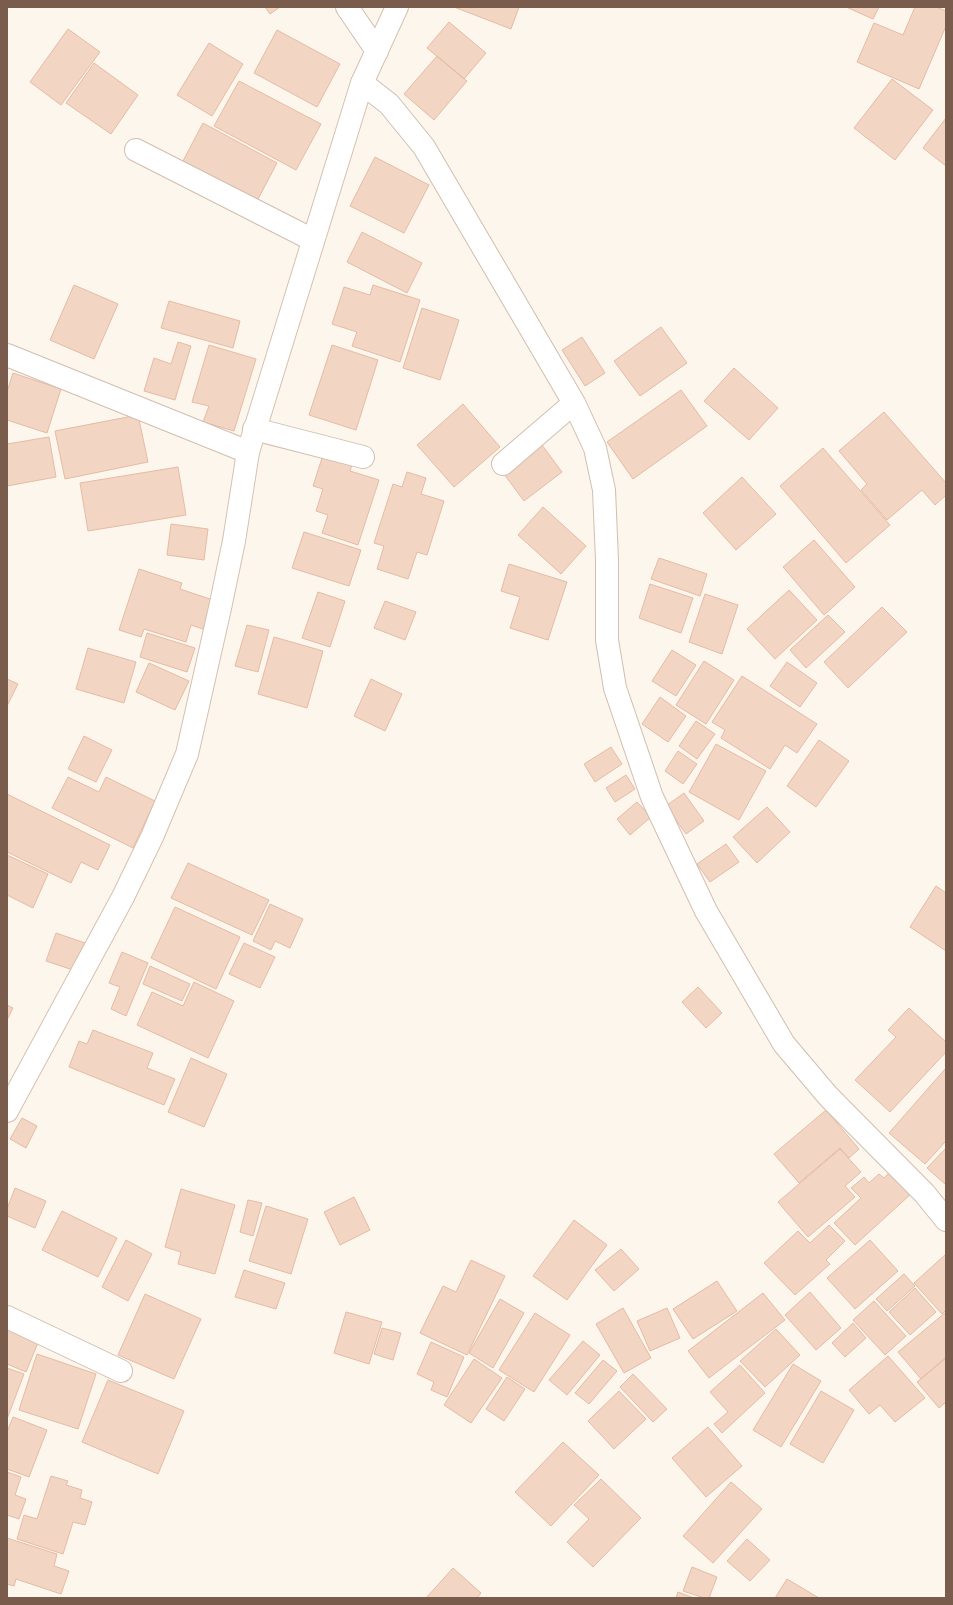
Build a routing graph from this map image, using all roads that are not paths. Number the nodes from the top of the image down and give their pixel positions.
1 (347, 7) edge
2 (397, 7) edge
3 (377, 51) junction
4 (362, 83) junction
5 (136, 150) dead end
6 (313, 240) junction
7 (7, 355) edge
8 (574, 403) junction
9 (254, 429) junction
10 (248, 452) junction
11 (364, 457) dead end
12 (503, 464) dead end
13 (7, 1111) edge
14 (946, 1220) edge
15 (7, 1317) edge
16 (121, 1371) dead end

1 - 3 street
2 - 3 street
3 - 4 street
4 - 6 street
4 - 8 street
5 - 6 street
6 - 9 street
7 - 10 street
8 - 12 street
8 - 14 street
9 - 10 street
9 - 11 street
10 - 13 street
15 - 16 street

